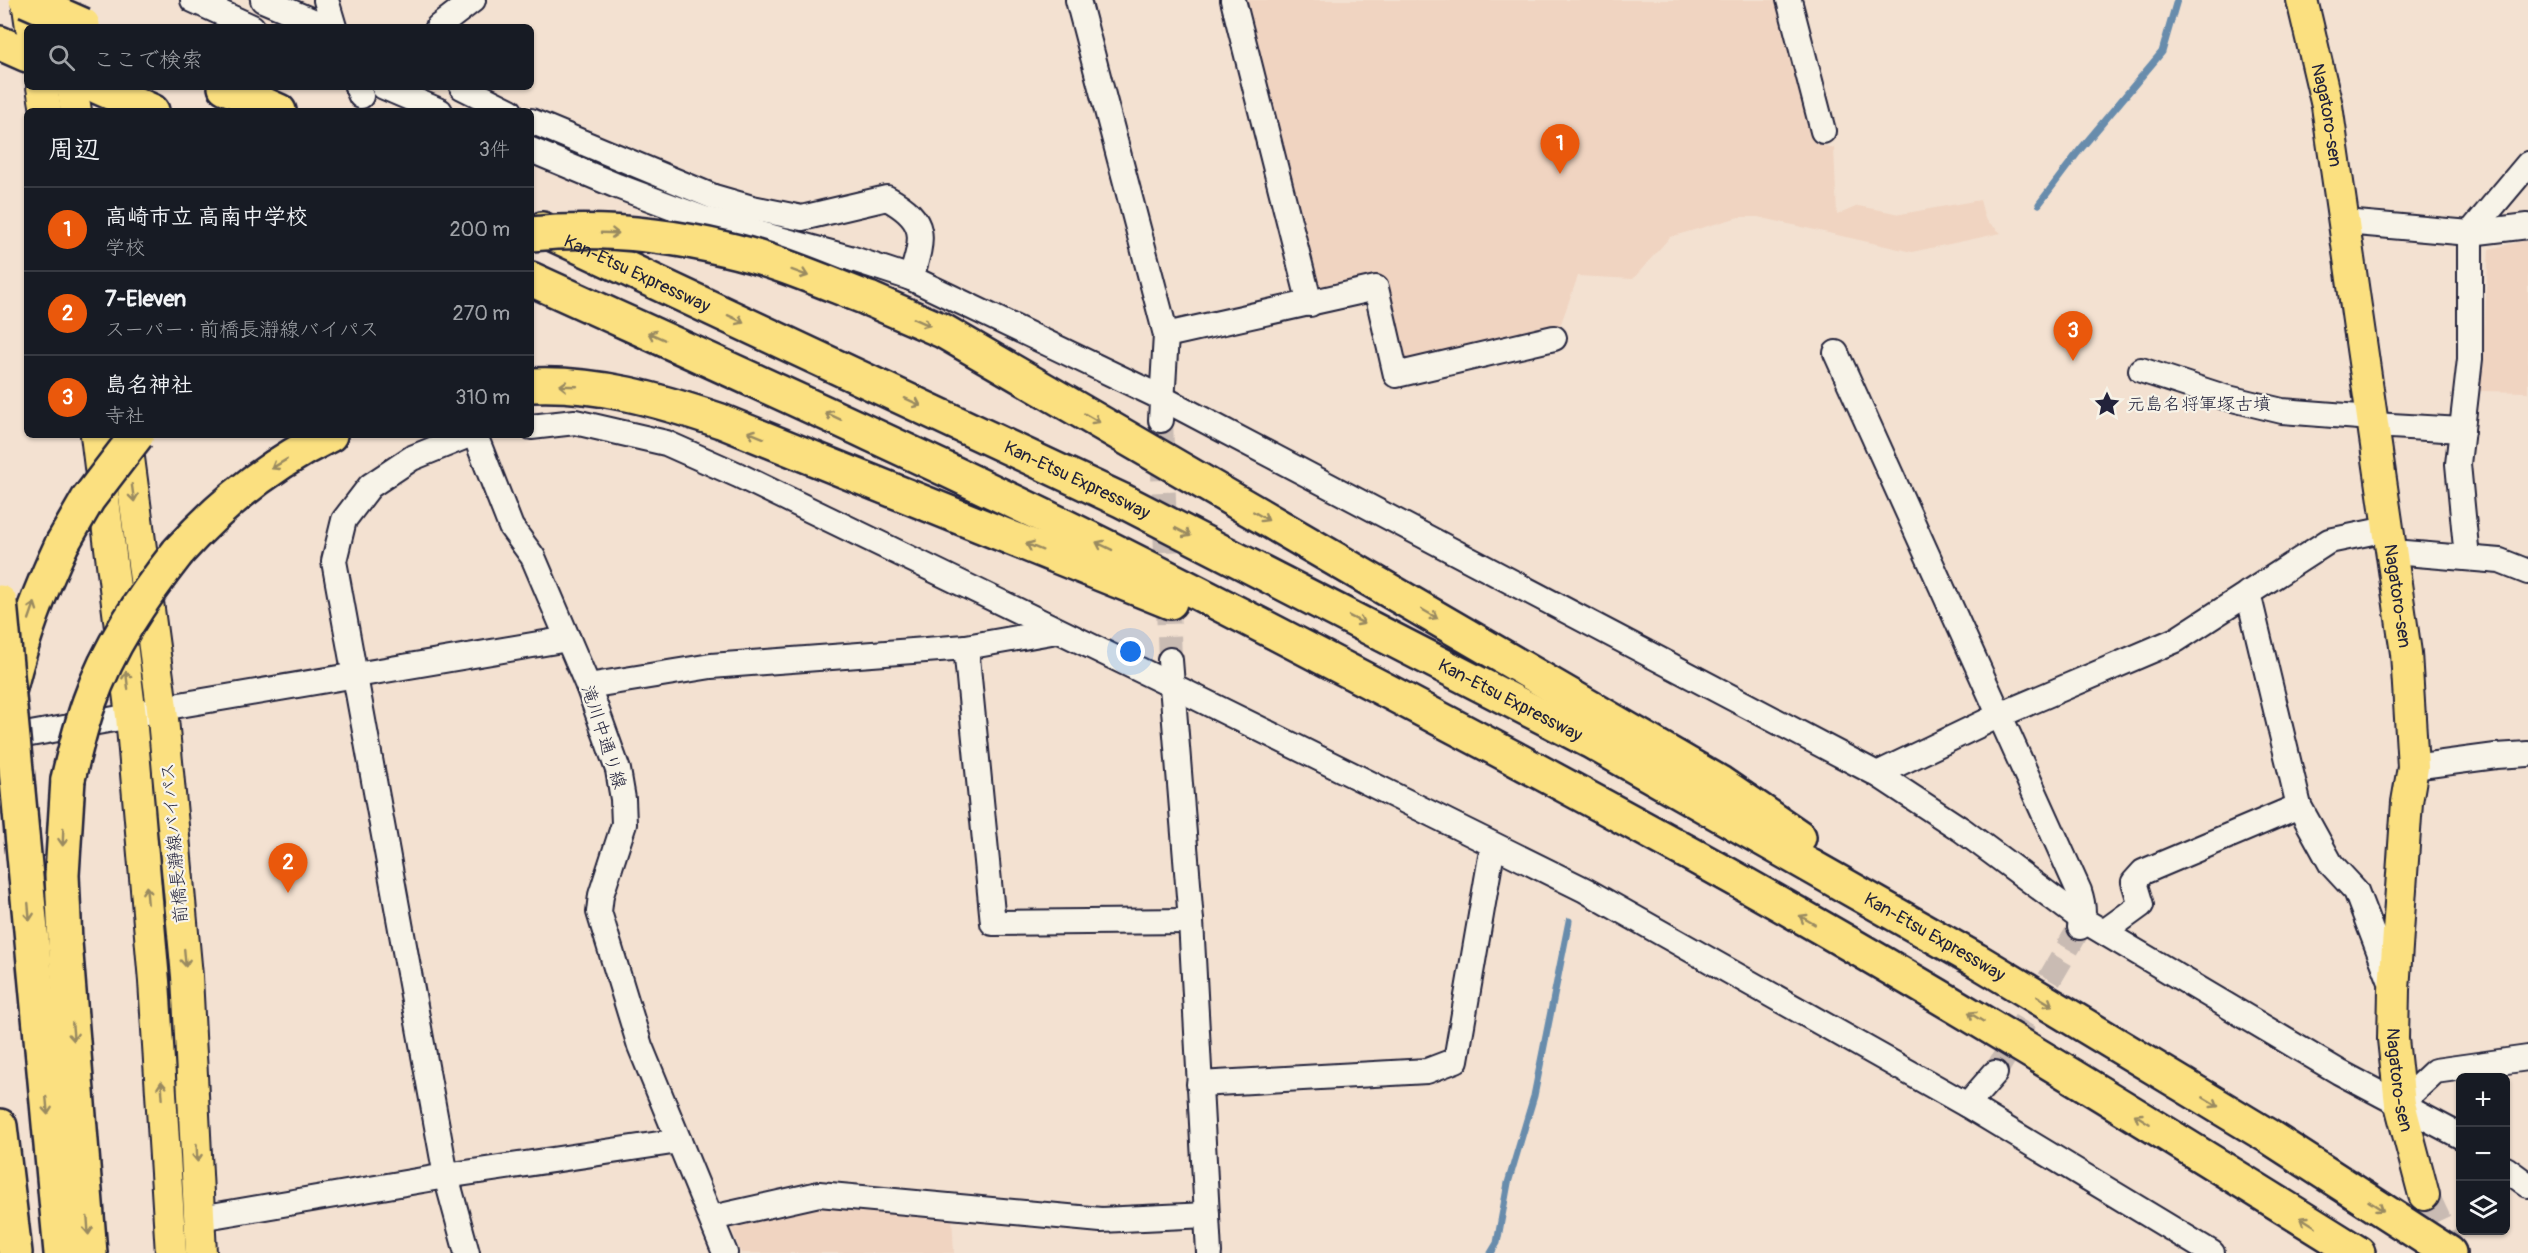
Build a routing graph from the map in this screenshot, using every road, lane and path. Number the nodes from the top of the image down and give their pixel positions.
1 (26, 0) edge
2 (58, 0) edge
3 (193, 0) edge
4 (263, 0) edge
5 (326, 0) edge
6 (473, 0) edge
7 (1078, 0) edge
8 (1233, 0) edge
9 (1789, 0) edge
10 (2302, 0) edge
11 (74, 24) edge
12 (76, 24) edge
13 (245, 24) edge
14 (320, 24) edge
15 (333, 24) edge
16 (442, 24) edge
17 (18, 43) edge
18 (42, 90) edge
19 (72, 90) edge
20 (105, 90) edge
21 (232, 90) edge
22 (391, 90) edge
23 (468, 90) edge
24 (46, 108) edge
25 (76, 108) edge
26 (145, 108) edge
27 (272, 108) edge
28 (433, 108) edge
29 (504, 108) edge
30 (534, 123) edge
31 (1823, 131) dead end
32 (534, 151) edge
33 (2528, 164) edge
34 (2344, 222) junction
35 (534, 225) edge
36 (2528, 226) edge
37 (2470, 233) junction
38 (534, 234) edge
39 (911, 278) junction
40 (534, 280) edge
41 (1310, 304) junction
42 (1166, 335) junction
43 (1554, 338) dead end
44 (1836, 353) dead end
45 (2141, 370) dead end
46 (534, 385) edge
47 (1161, 409) junction
48 (2372, 421) junction
49 (534, 427) edge
50 (2462, 430) junction
51 (96, 438) edge
52 (126, 438) edge
53 (135, 438) edge
54 (325, 438) edge
55 (462, 438) edge
56 (476, 438) edge
57 (2390, 540) junction
58 (2467, 558) junction
59 (2528, 572) edge
60 (2248, 593) junction
61 (0, 602) edge
62 (1057, 631) junction
63 (568, 639) junction
64 (966, 647) junction
65 (1170, 660) tunnel mouth
66 (356, 676) junction
67 (1171, 685) junction
68 (588, 686) junction
69 (1380, 688) junction
70 (162, 708) junction
71 (2000, 715) junction
72 (131, 716) junction
73 (4, 733) edge
74 (2528, 754) edge
75 (2413, 767) junction
76 (1877, 774) junction
77 (2299, 806) junction
78 (1493, 845) junction
79 (1191, 921) junction
80 (2080, 926) junction
81 (2104, 932) junction
82 (1977, 960) junction
83 (2394, 990) junction
84 (2528, 1058) edge
85 (1995, 1073) tunnel mouth
86 (1199, 1084) junction
87 (2400, 1104) junction
88 (1967, 1105) junction
89 (0, 1126) edge
90 (2456, 1134) edge
91 (679, 1141) junction
92 (2510, 1172) edge
93 (447, 1176) junction
94 (2528, 1185) edge
95 (2424, 1195) tunnel mouth
96 (1207, 1215) junction
97 (200, 1218) junction
98 (712, 1218) junction
99 (15, 1253) edge
100 (60, 1253) edge
101 (90, 1253) edge
102 (171, 1253) edge
103 (201, 1253) edge
104 (467, 1253) edge
105 (725, 1253) edge
106 (1209, 1253) edge
107 (2212, 1253) edge
108 (2358, 1253) edge
109 (2449, 1253) edge

1 - 11 highway, bridge
1 - 17 main road
2 - 12 main road
3 - 13 street
4 - 14 street
5 - 15 street
6 - 16 street
7 - 42 street
8 - 41 street
9 - 31 street
10 - 34 main road, Nagatoro-sen
18 - 24 main road
19 - 25 main road
20 - 26 highway
21 - 27 highway
22 - 28 street
23 - 29 street
30 - 39 street
32 - 39 street
33 - 37 street
34 - 37 street
34 - 48 main road, Nagatoro-sen
35 -> 82 highway, Kan-Etsu Expressway
36 - 37 street
37 - 50 street
38 -> 82 highway, bridge
39 - 47 street
69 -> 40 highway
41 - 42 street
41 - 43 street
42 - 47 street
44 - 71 street
45 - 48 street
69 -> 46 highway
47 - 76 street
48 - 50 street
48 - 57 main road, Nagatoro-sen
49 - 62 street
50 - 58 street
72 -> 51 main road, 前橋長瀞線バイパス
52 -> 70 main road, 前橋長瀞線バイパス
73 -> 53 highway, bridge
54 -> 101 highway, bridge
55 - 66 street
56 - 63 street, 滝川中通り線
57 - 58 street
57 - 60 street
57 - 75 main road, Nagatoro-sen
58 - 59 street
60 - 71 street
60 - 77 street
61 -> 100 highway, bridge
62 - 64 street
62 - 67 street
63 - 66 street
63 - 68 street, 滝川中通り線
64 - 68 street
64 - 79 street
65 - 67 street
66 - 70 street
66 - 93 street
67 - 78 street
67 - 79 street
68 - 91 street, 滝川中通り線
108 -> 69 highway
70 - 72 street
70 -> 97 main road, 前橋長瀞線バイパス
71 - 76 street
71 - 80 street
72 - 73 street
102 -> 72 main road, 前橋長瀞線バイパス
74 - 75 street
75 - 83 main road, Nagatoro-sen
76 - 80 street
77 - 81 street
77 - 83 street
78 - 86 street
78 - 88 street
79 - 86 street
80 - 81 street
81 - 87 street
82 -> 109 highway, Kan-Etsu Expressway
83 - 87 main road, Nagatoro-sen
84 - 87 street
85 - 88 street
86 - 96 street
87 - 90 street
87 - 95 main road, Nagatoro-sen
88 - 107 street
89 - 99 highway
91 - 93 street
91 - 98 street, 滝川中通り線
92 - 94 street
93 - 97 street
93 - 104 street
96 - 98 street
96 - 106 street
97 - 103 main road, 前橋長瀞線バイパス
98 - 105 street, 滝川中通り線

